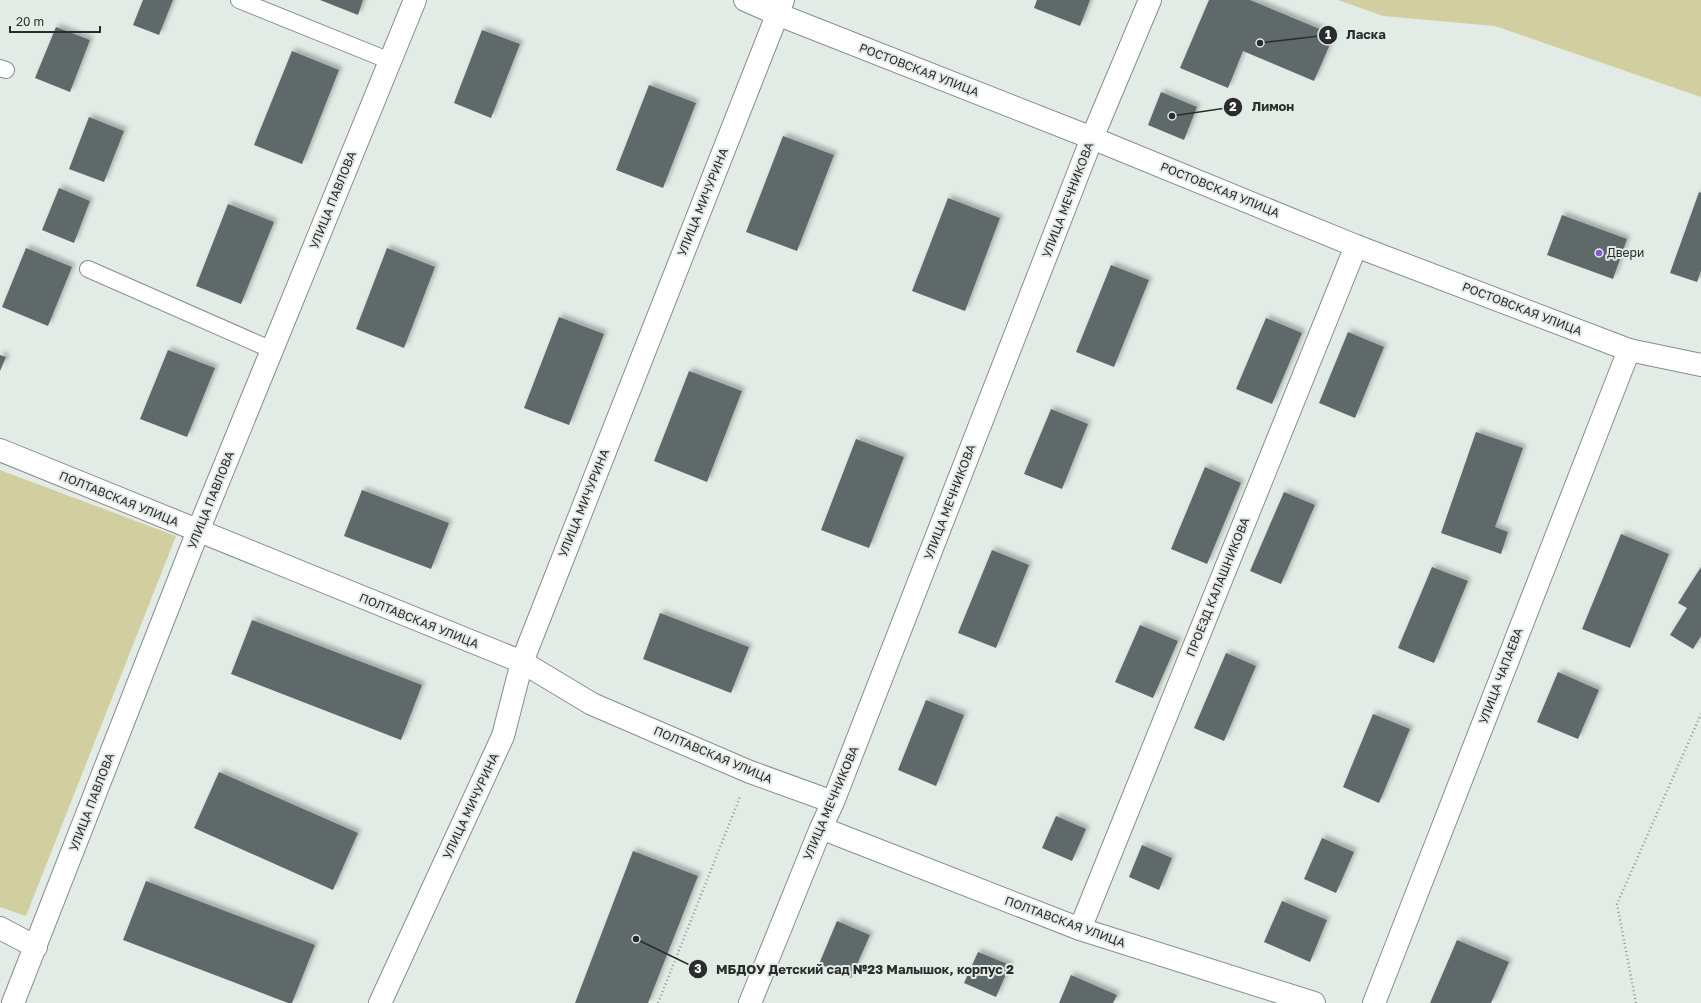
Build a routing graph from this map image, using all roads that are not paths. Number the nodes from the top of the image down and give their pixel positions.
1 (240, 0) edge
2 (415, 0) edge
3 (745, 0) edge
4 (1150, 0) edge
5 (780, 7) edge
6 (390, 61) junction
7 (1092, 138) junction
8 (1356, 246) junction
9 (88, 269) dead end
10 (272, 350) junction
11 (1629, 350) junction
12 (1701, 365) edge
13 (0, 450) edge
14 (198, 531) junction
15 (522, 662) junction
16 (833, 802) junction
17 (821, 828) junction
18 (0, 928) edge
19 (1080, 929) junction
20 (36, 947) junction
21 (13, 1003) edge
22 (380, 1003) edge
23 (750, 1003) edge
24 (1314, 1003) edge
25 (1374, 1003) edge

1 - 6 lane
2 - 6 street, УЛИЦА ПАВЛОВА
3 - 5 street, РОСТОВСКАЯ УЛИЦА
4 - 7 street, УЛИЦА МЕЧНИКОВА
5 - 7 street, РОСТОВСКАЯ УЛИЦА
5 - 15 street, УЛИЦА МИЧУРИНА
6 - 10 street, УЛИЦА ПАВЛОВА
7 - 8 street, РОСТОВСКАЯ УЛИЦА
7 - 16 street, УЛИЦА МЕЧНИКОВА
8 - 11 street, РОСТОВСКАЯ УЛИЦА
8 - 19 street, ПРОЕЗД КАЛАШНИКОВА
9 - 10 lane
10 - 14 street, УЛИЦА ПАВЛОВА
11 - 12 street, РОСТОВСКАЯ УЛИЦА
11 - 25 street, УЛИЦА ЧАПАЕВА
13 - 14 street, ПОЛТАВСКАЯ УЛИЦА
14 - 15 street, ПОЛТАВСКАЯ УЛИЦА
14 - 20 street, УЛИЦА ПАВЛОВА
15 - 16 street, ПОЛТАВСКАЯ УЛИЦА
15 - 22 street, УЛИЦА МИЧУРИНА
16 - 17 street, УЛИЦА МЕЧНИКОВА
17 - 19 street, ПОЛТАВСКАЯ УЛИЦА
17 - 23 street, УЛИЦА МЕЧНИКОВА
18 - 20 street
19 - 24 street, ПОЛТАВСКАЯ УЛИЦА
20 - 21 street, УЛИЦА ПАВЛОВА

